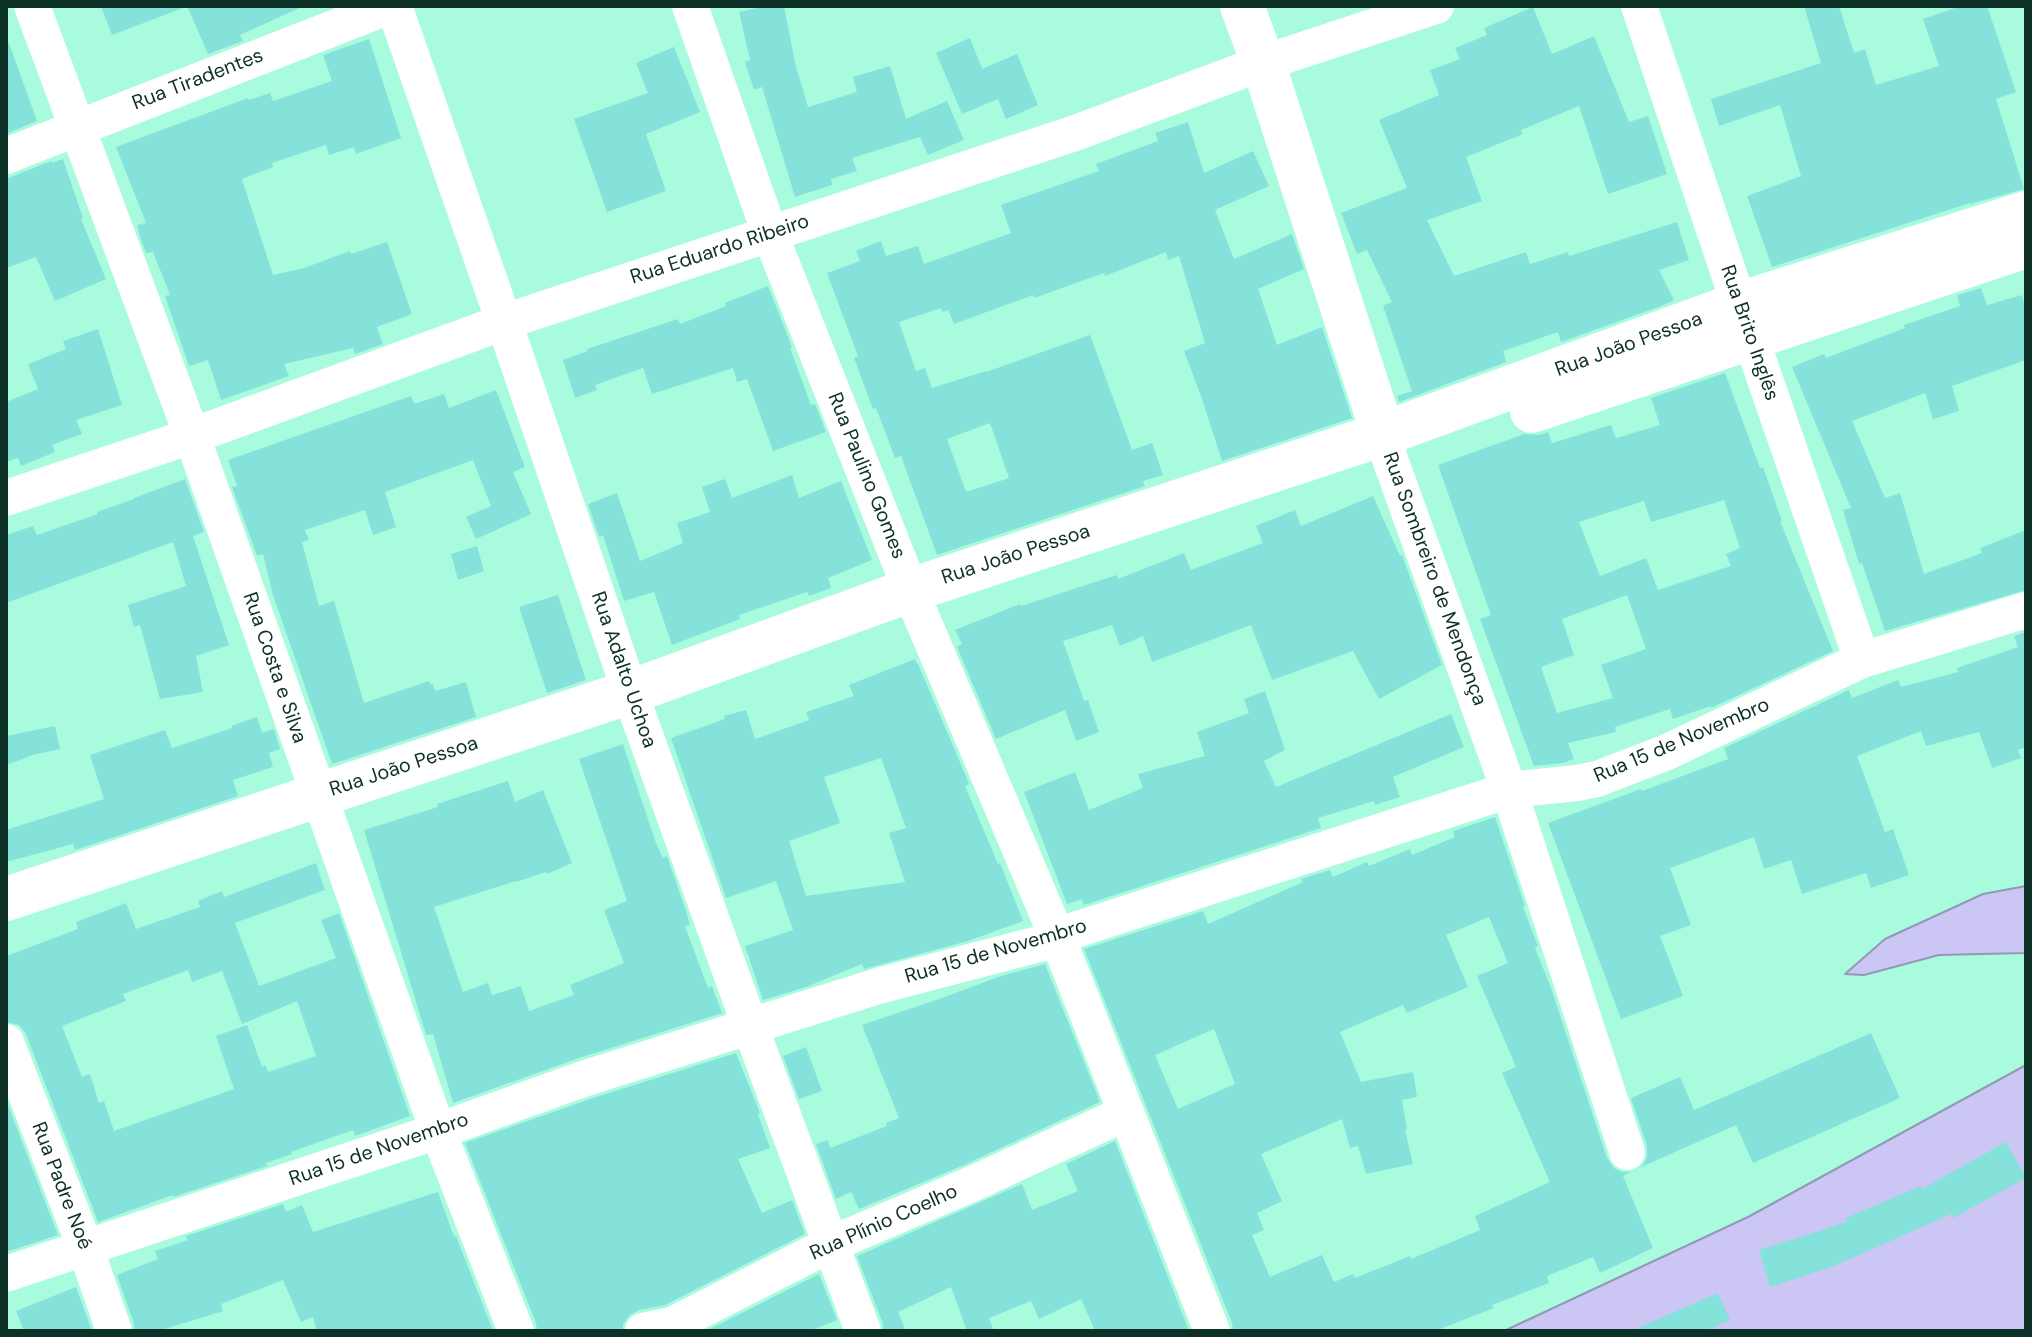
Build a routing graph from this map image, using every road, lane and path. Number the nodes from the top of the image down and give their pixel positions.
1 (32, 6) edge
2 (392, 6) edge
3 (690, 6) edge
4 (1242, 6) edge
5 (1436, 6) edge
6 (1639, 6) edge
7 (1263, 63) junction
8 (78, 126) junction
9 (6, 156) edge
10 (2026, 213) edge
11 (770, 234) junction
12 (2026, 246) edge
13 (1745, 321) junction
14 (504, 322) junction
15 (192, 436) junction
16 (1386, 447) junction
17 (6, 498) edge
18 (915, 600) junction
19 (2026, 610) edge
20 (1862, 660) junction
21 (634, 704) junction
22 (1509, 790) junction
23 (323, 807) junction
24 (6, 899) edge
25 (6, 925) edge
26 (1058, 939) junction
27 (750, 1026) junction
28 (6, 1042) edge
29 (1126, 1113) junction
30 (438, 1131) junction
31 (1627, 1152) dead end
32 (831, 1244) junction
33 (85, 1247) junction
34 (6, 1274) edge
35 (114, 1331) edge
36 (516, 1331) edge
37 (643, 1331) edge
38 (863, 1331) edge
39 (1212, 1331) edge

1 - 8 street, Rua Costa e Silva
2 - 8 street, Rua Tiradentes
2 - 14 street, Rua Adalto Uchoa
3 - 11 street, Rua Paulino Gomes
4 - 7 street, Rua Sombreiro de Mendonça
5 - 7 street, Rua Eduardo Ribeiro
6 - 13 street, Rua Brito Inglês
7 - 11 street, Rua Eduardo Ribeiro
7 - 16 street, Rua Sombreiro de Mendonça
8 - 9 street, Rua Tiradentes
8 - 15 street, Rua Costa e Silva
10 - 13 street, Rua João Pessoa
11 - 14 street, Rua Eduardo Ribeiro
11 - 18 street, Rua Paulino Gomes
12 - 13 street, Rua João Pessoa
13 - 16 street, Rua João Pessoa
13 - 20 street, Rua Brito Inglês
14 - 15 street, Rua Eduardo Ribeiro
14 - 21 street, Rua Adalto Uchoa
15 - 17 street, Rua Eduardo Ribeiro
15 - 23 street, Rua Costa e Silva
16 - 18 street, Rua João Pessoa
16 - 22 street, Rua Sombreiro de Mendonça
18 - 21 street, Rua João Pessoa
18 - 26 street, Rua Paulino Gomes
19 - 20 street, Rua 15 de Novembro
20 - 22 street, Rua 15 de Novembro
21 - 23 street, Rua João Pessoa
21 - 27 street, Rua Adalto Uchoa
22 - 26 street, Rua 15 de Novembro
22 - 31 street, Rua Sombreiro de Mendonça
23 - 24 street, Rua João Pessoa
23 - 25 street, Rua João Pessoa
23 - 30 street, Rua Costa e Silva
26 - 27 street, Rua 15 de Novembro
26 - 29 street, Rua Paulino Gomes
27 - 30 street, Rua 15 de Novembro
27 - 32 street, Rua Adalto Uchoa
28 - 33 street, Rua Padre Noé
29 - 32 street, Rua Plínio Coelho
29 - 39 street, Rua Paulino Gomes
30 - 33 street, Rua 15 de Novembro
30 - 36 street, Rua Costa e Silva
32 - 37 street, Rua Plínio Coelho
32 - 38 street, Rua Adalto Uchoa
33 - 34 street, Rua 15 de Novembro
33 - 35 street, Rua Padre Noé

